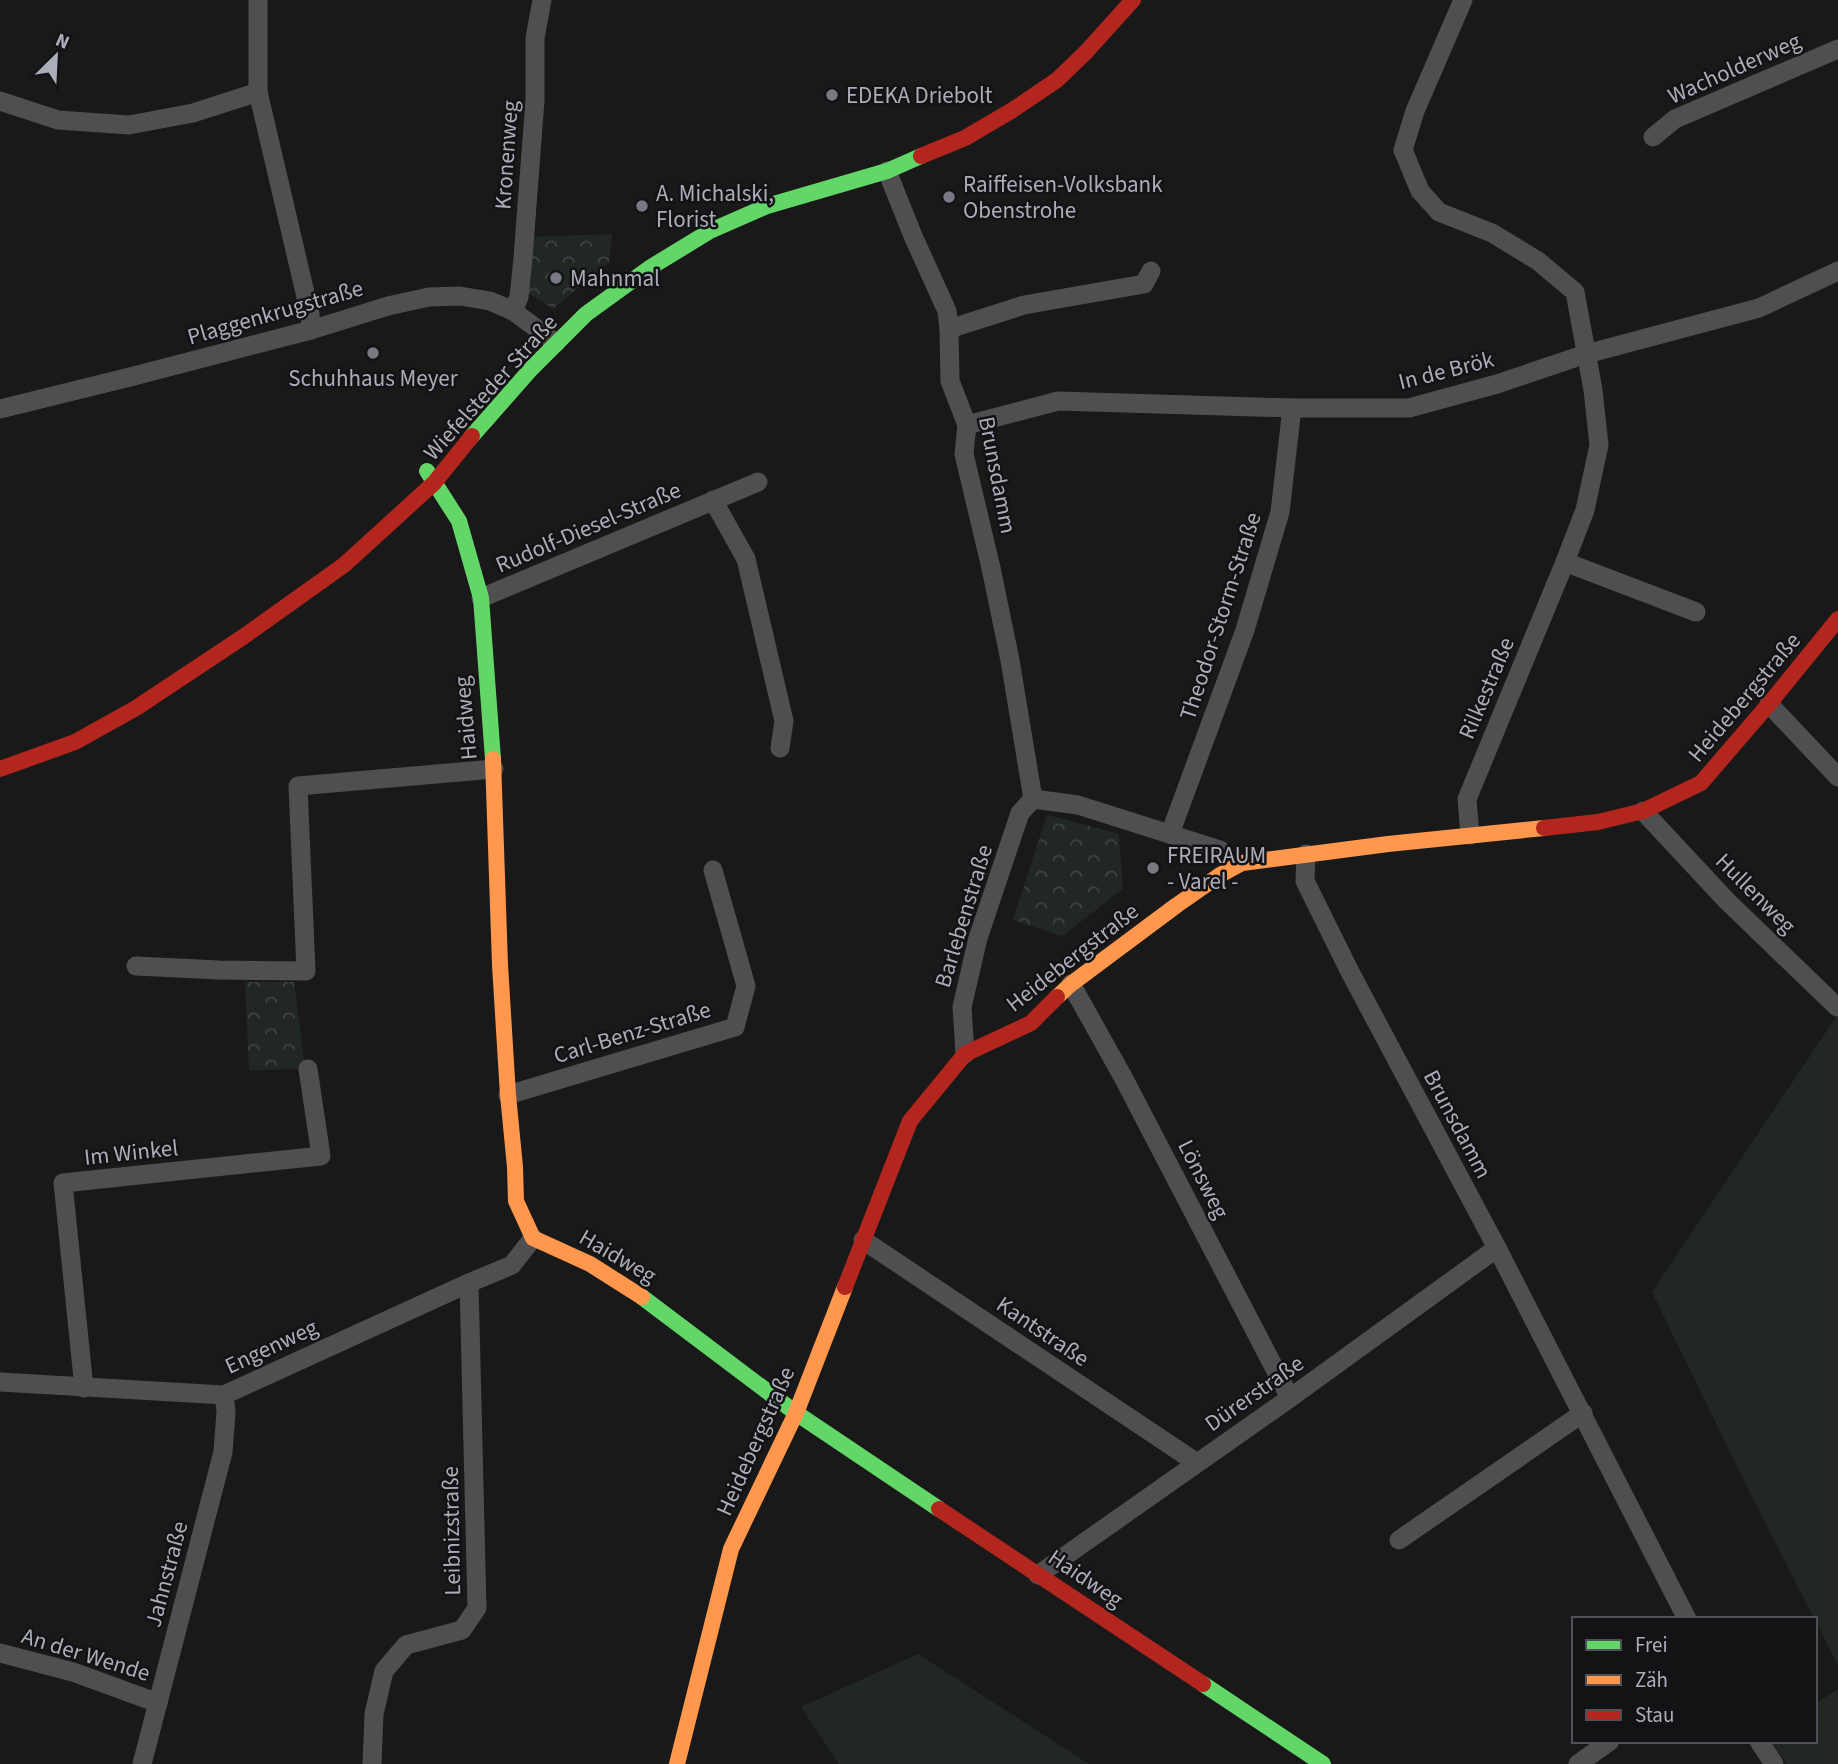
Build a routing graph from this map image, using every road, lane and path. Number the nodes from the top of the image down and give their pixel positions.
1 (258, 0) edge
2 (542, 0) edge
3 (1133, 0) edge
4 (1463, 0) edge
5 (1838, 49) edge
6 (258, 92) junction
7 (0, 101) edge
8 (1653, 137) dead end
9 (887, 171) junction
10 (1151, 271) dead end
11 (1838, 271) edge
12 (513, 312) junction
13 (949, 329) junction
14 (311, 330) junction
15 (556, 342) junction
16 (1586, 354) junction
17 (1292, 408) junction
18 (0, 409) edge
19 (967, 425) junction
20 (431, 477) junction
21 (758, 482) dead end
22 (713, 500) junction
23 (1565, 562) junction
24 (481, 598) junction
25 (1696, 612) dead end
26 (1838, 620) edge
27 (1769, 704) junction
28 (780, 748) dead end
29 (0, 769) edge
30 (494, 769) junction
31 (1838, 777) edge
32 (1033, 799) junction
33 (1643, 811) junction
34 (1170, 834) junction
35 (1470, 835) junction
36 (1220, 850) dead end
37 (1307, 854) junction
38 (713, 870) dead end
39 (136, 966) dead end
40 (1071, 984) junction
41 (1837, 1007) edge
42 (965, 1054) junction
43 (308, 1069) dead end
44 (508, 1095) junction
45 (533, 1238) junction
46 (863, 1240) junction
47 (1497, 1248) junction
48 (469, 1283) junction
49 (0, 1382) edge
50 (84, 1388) junction
51 (224, 1395) junction
52 (1290, 1398) junction
53 (796, 1413) junction
54 (1583, 1413) junction
55 (1196, 1463) junction
56 (1399, 1540) dead end
57 (1038, 1575) junction
58 (1686, 1617) edge
59 (0, 1653) edge
60 (158, 1703) junction
61 (1608, 1743) edge
62 (1760, 1743) edge
63 (142, 1764) edge
64 (372, 1764) edge
65 (677, 1764) edge
66 (1323, 1764) edge
67 (1578, 1764) edge
68 (1774, 1764) edge

1 - 6 street
2 - 12 street, Kronenweg
3 - 9 street, Wiefelsteder Straße
4 - 16 street, Rilkestraße
5 - 8 street, Wacholderweg
6 - 7 street
6 - 14 street
9 - 13 street, Brunsdamm
9 - 15 street, Wiefelsteder Straße
10 - 13 street
11 - 16 street, In de Brök
12 - 14 street, Plaggenkrugstraße
12 - 15 street, Plaggenkrugstraße
13 - 19 street, Brunsdamm
14 - 18 street, Plaggenkrugstraße
15 - 20 street, Wiefelsteder Straße
16 - 17 street, In de Brök
16 - 23 street, Rilkestraße
17 - 19 street, In de Brök
17 - 34 street, Theodor-Storm-Straße
19 - 32 street, Brunsdamm
20 - 24 street, Haidweg
20 - 29 street, Wiefelsteder Straße
21 - 22 street, Rudolf-Diesel-Straße
22 - 24 street, Rudolf-Diesel-Straße
22 - 28 street, Rudolf-Diesel-Straße
23 - 25 street
23 - 35 street, Rilkestraße
24 - 30 street, Haidweg
26 - 27 street, Heidebergstraße
27 - 31 street
27 - 33 street, Heidebergstraße
30 - 39 street
30 - 44 street, Haidweg
32 - 34 street
32 - 42 street, Barlebenstraße
33 - 35 street, Heidebergstraße
33 - 41 street, Hullenweg
34 - 36 street
35 - 37 street, Heidebergstraße
37 - 40 street, Heidebergstraße
37 - 47 street, Brunsdamm
38 - 44 street, Carl-Benz-Straße
40 - 42 street, Heidebergstraße
40 - 52 street, Lönsweg
42 - 46 street, Heidebergstraße
43 - 50 street, Im Winkel
44 - 45 street, Haidweg
45 - 48 street, Engenweg
45 - 53 street, Haidweg
46 - 53 street, Heidebergstraße
46 - 55 street, Kantstraße
47 - 52 street, Dürerstraße
47 - 54 street, Brunsdamm
48 - 51 street, Engenweg
48 - 64 street, Leibnizstraße
49 - 50 street, Engenweg
50 - 51 street, Engenweg
51 - 60 street, Jahnstraße
52 - 55 street, Dürerstraße
53 - 57 street, Haidweg
53 - 65 street, Heidebergstraße
54 - 56 street
54 - 58 street, Brunsdamm
55 - 57 street, Dürerstraße
57 - 66 street, Haidweg
59 - 60 street, An der Wende
60 - 63 street, Jahnstraße
61 - 67 street
62 - 68 street

